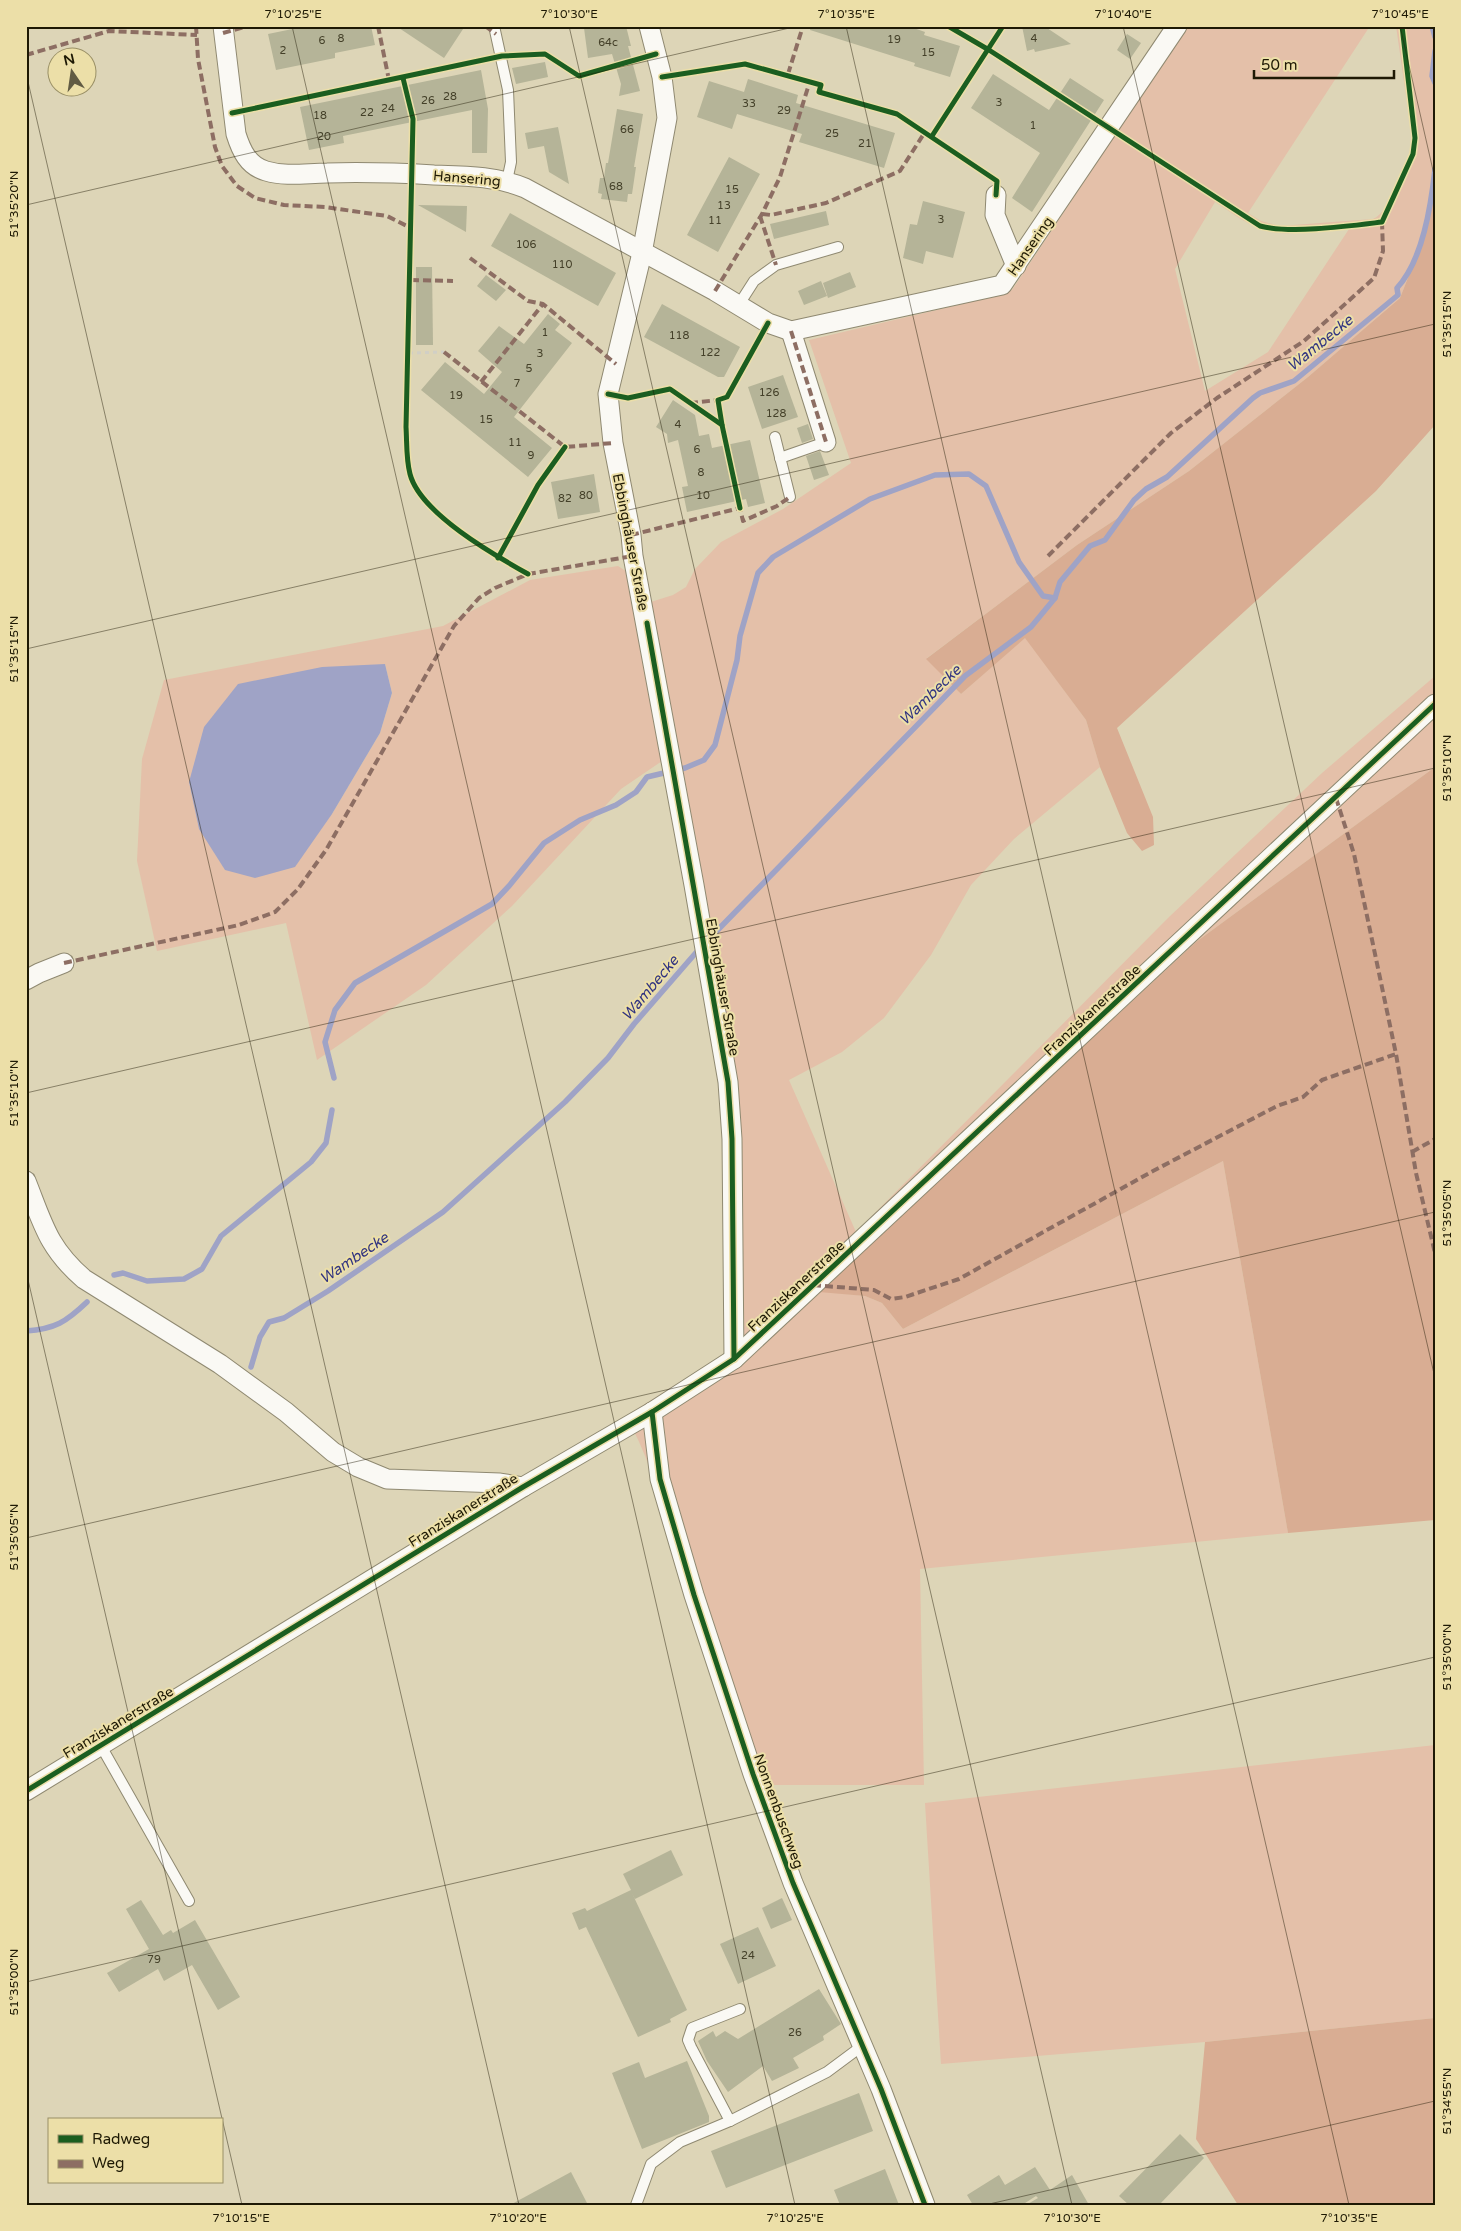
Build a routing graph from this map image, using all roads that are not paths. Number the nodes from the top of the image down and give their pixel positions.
1 (223, 26) edge
2 (494, 26) edge
3 (649, 26) edge
4 (1177, 26) edge
5 (507, 181) junction
6 (996, 196) dead end
7 (838, 248) dead end
8 (642, 253) junction
9 (1016, 266) junction
10 (738, 306) junction
11 (791, 331) junction
12 (774, 437) dead end
13 (826, 442) joint
14 (780, 458) junction
15 (790, 497) dead end
16 (1435, 704) edge
17 (64, 963) dead end
18 (26, 980) edge
19 (26, 1181) edge
20 (734, 1359) junction
21 (652, 1412) junction
22 (523, 1486) junction
23 (101, 1746) junction
24 (26, 1791) edge
25 (189, 1901) dead end
26 (740, 2009) dead end
27 (862, 2046) junction
28 (730, 2121) junction
29 (636, 2205) edge
30 (924, 2205) edge

1 - 5 street, Hansering
2 - 5 lane
3 - 8 street, Ebbinghäuser Straße
4 - 9 street, Hansering
5 - 8 street, Hansering
6 - 9 street
7 - 10 lane
8 - 10 street, Hansering
8 - 20 street, Ebbinghäuser Straße
9 - 11 street, Hansering
10 - 11 street, Hansering
11 - 13 street
12 - 14 lane
13 - 14 lane
14 - 15 lane
16 - 20 street, Franziskanerstraße
17 - 18 street
19 - 22 street, Franziskanerstraße
20 - 21 street, Franziskanerstraße
21 - 22 street, Franziskanerstraße
21 - 27 street, Nonnenbuschweg
22 - 23 street, Franziskanerstraße
23 - 24 street, Franziskanerstraße
23 - 25 lane
26 - 28 lane
27 - 28 lane
27 - 30 street, Nonnenbuschweg
28 - 29 lane

